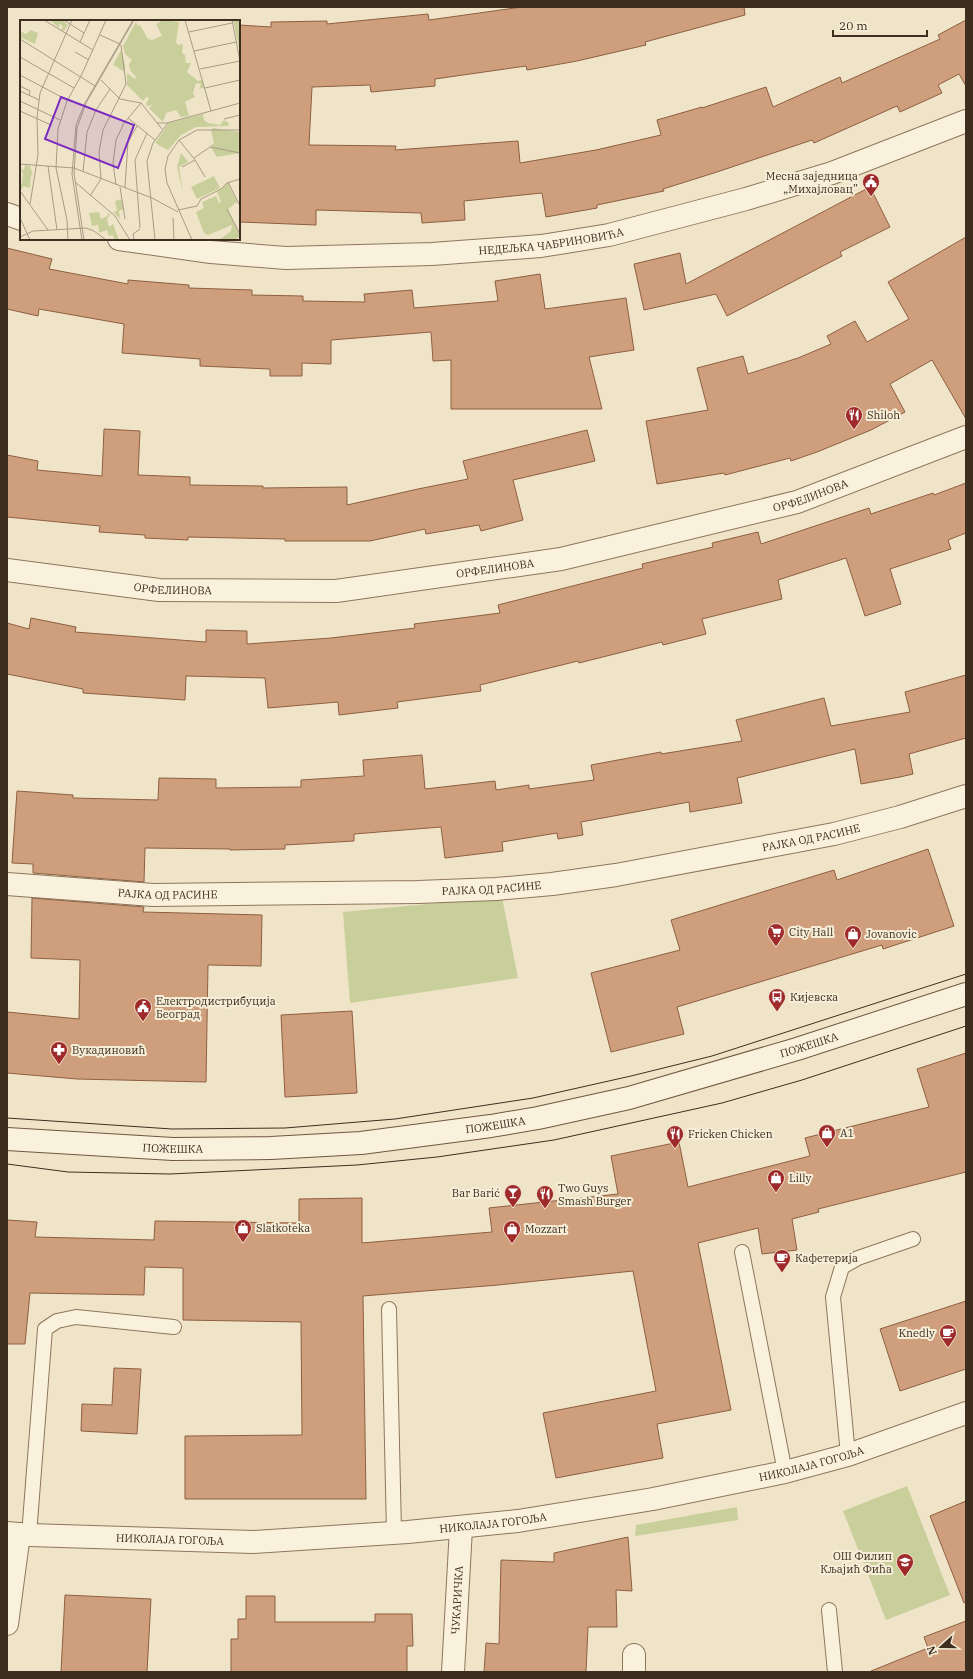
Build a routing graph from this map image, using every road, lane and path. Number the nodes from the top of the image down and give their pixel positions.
1 (966, 121) edge
2 (7, 214) edge
3 (20, 219) edge
4 (126, 240) edge
5 (966, 437) edge
6 (7, 570) edge
7 (966, 796) edge
8 (7, 884) edge
9 (966, 994) edge
10 (7, 1139) edge
11 (913, 1239) dead end
12 (742, 1252) dead end
13 (390, 1309) dead end
14 (174, 1327) dead end
15 (966, 1413) edge
16 (848, 1455) junction
17 (785, 1472) junction
18 (461, 1528) junction
19 (394, 1533) junction
20 (18, 1534) edge
21 (829, 1610) dead end
22 (7, 1624) edge
23 (453, 1672) edge
24 (835, 1672) edge

1 - 4 street, НЕДЕЉКА ЧАБРИНОВИЋА
2 - 3 street
5 - 6 street, ОРФЕЛИНОВА
7 - 8 street, РАЈКА ОД РАСИНЕ
9 - 10 street, ПОЖЕШКА
11 - 16 lane
12 - 17 lane
13 - 19 lane
14 - 20 lane
15 - 16 street, НИКОЛАЈА ГОГОЉА
16 - 17 street, НИКОЛАЈА ГОГОЉА
17 - 18 street, НИКОЛАЈА ГОГОЉА
18 - 19 street, НИКОЛАЈА ГОГОЉА
18 - 23 street, ЧУКАРИЧКА
19 - 20 street, НИКОЛАЈА ГОГОЉА
20 - 22 street
21 - 24 lane

